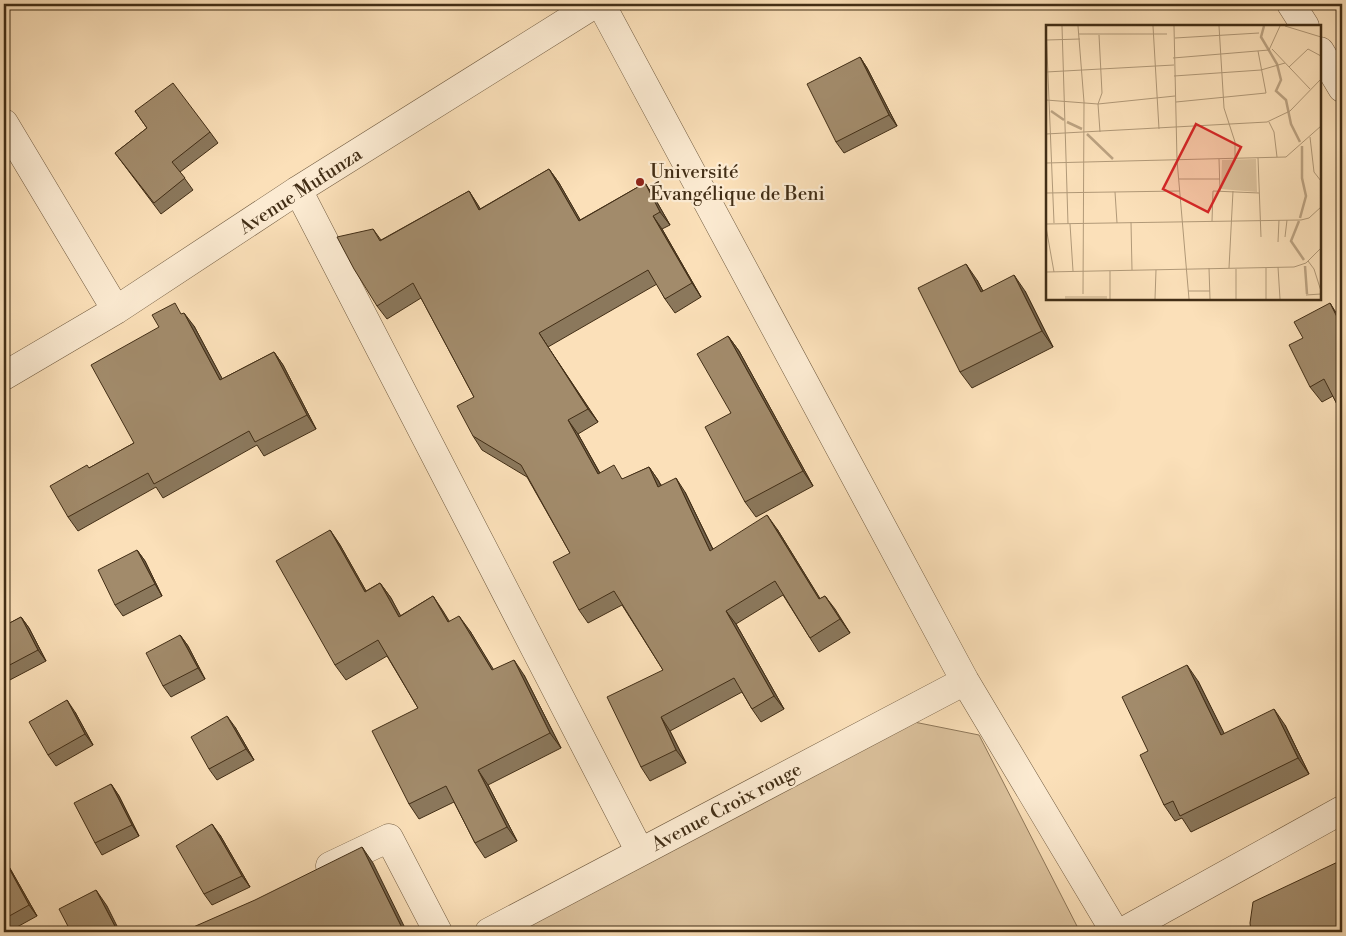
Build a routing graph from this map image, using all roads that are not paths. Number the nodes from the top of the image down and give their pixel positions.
1 (595, 4) edge
2 (601, 4) edge
3 (1291, 4) edge
4 (1304, 25) edge
5 (1321, 53) edge
6 (1342, 88) edge
7 (4, 123) edge
8 (298, 190) junction
9 (116, 310) junction
10 (4, 376) edge
11 (965, 680) junction
12 (1342, 810) edge
13 (640, 852) junction
14 (309, 876) edge
15 (438, 932) edge
16 (489, 932) edge
17 (1115, 932) edge
18 (1122, 932) edge

1 - 8 street, Avenue Mufunza
2 - 11 street
3 - 4 street
5 - 6 street
7 - 9 street
8 - 9 street, Avenue Mufunza
8 - 13 street
9 - 10 street, Avenue Mufunza
11 - 13 street, Avenue Croix rouge
11 - 17 street
12 - 18 street
13 - 16 street, Avenue Croix rouge
14 - 15 street

